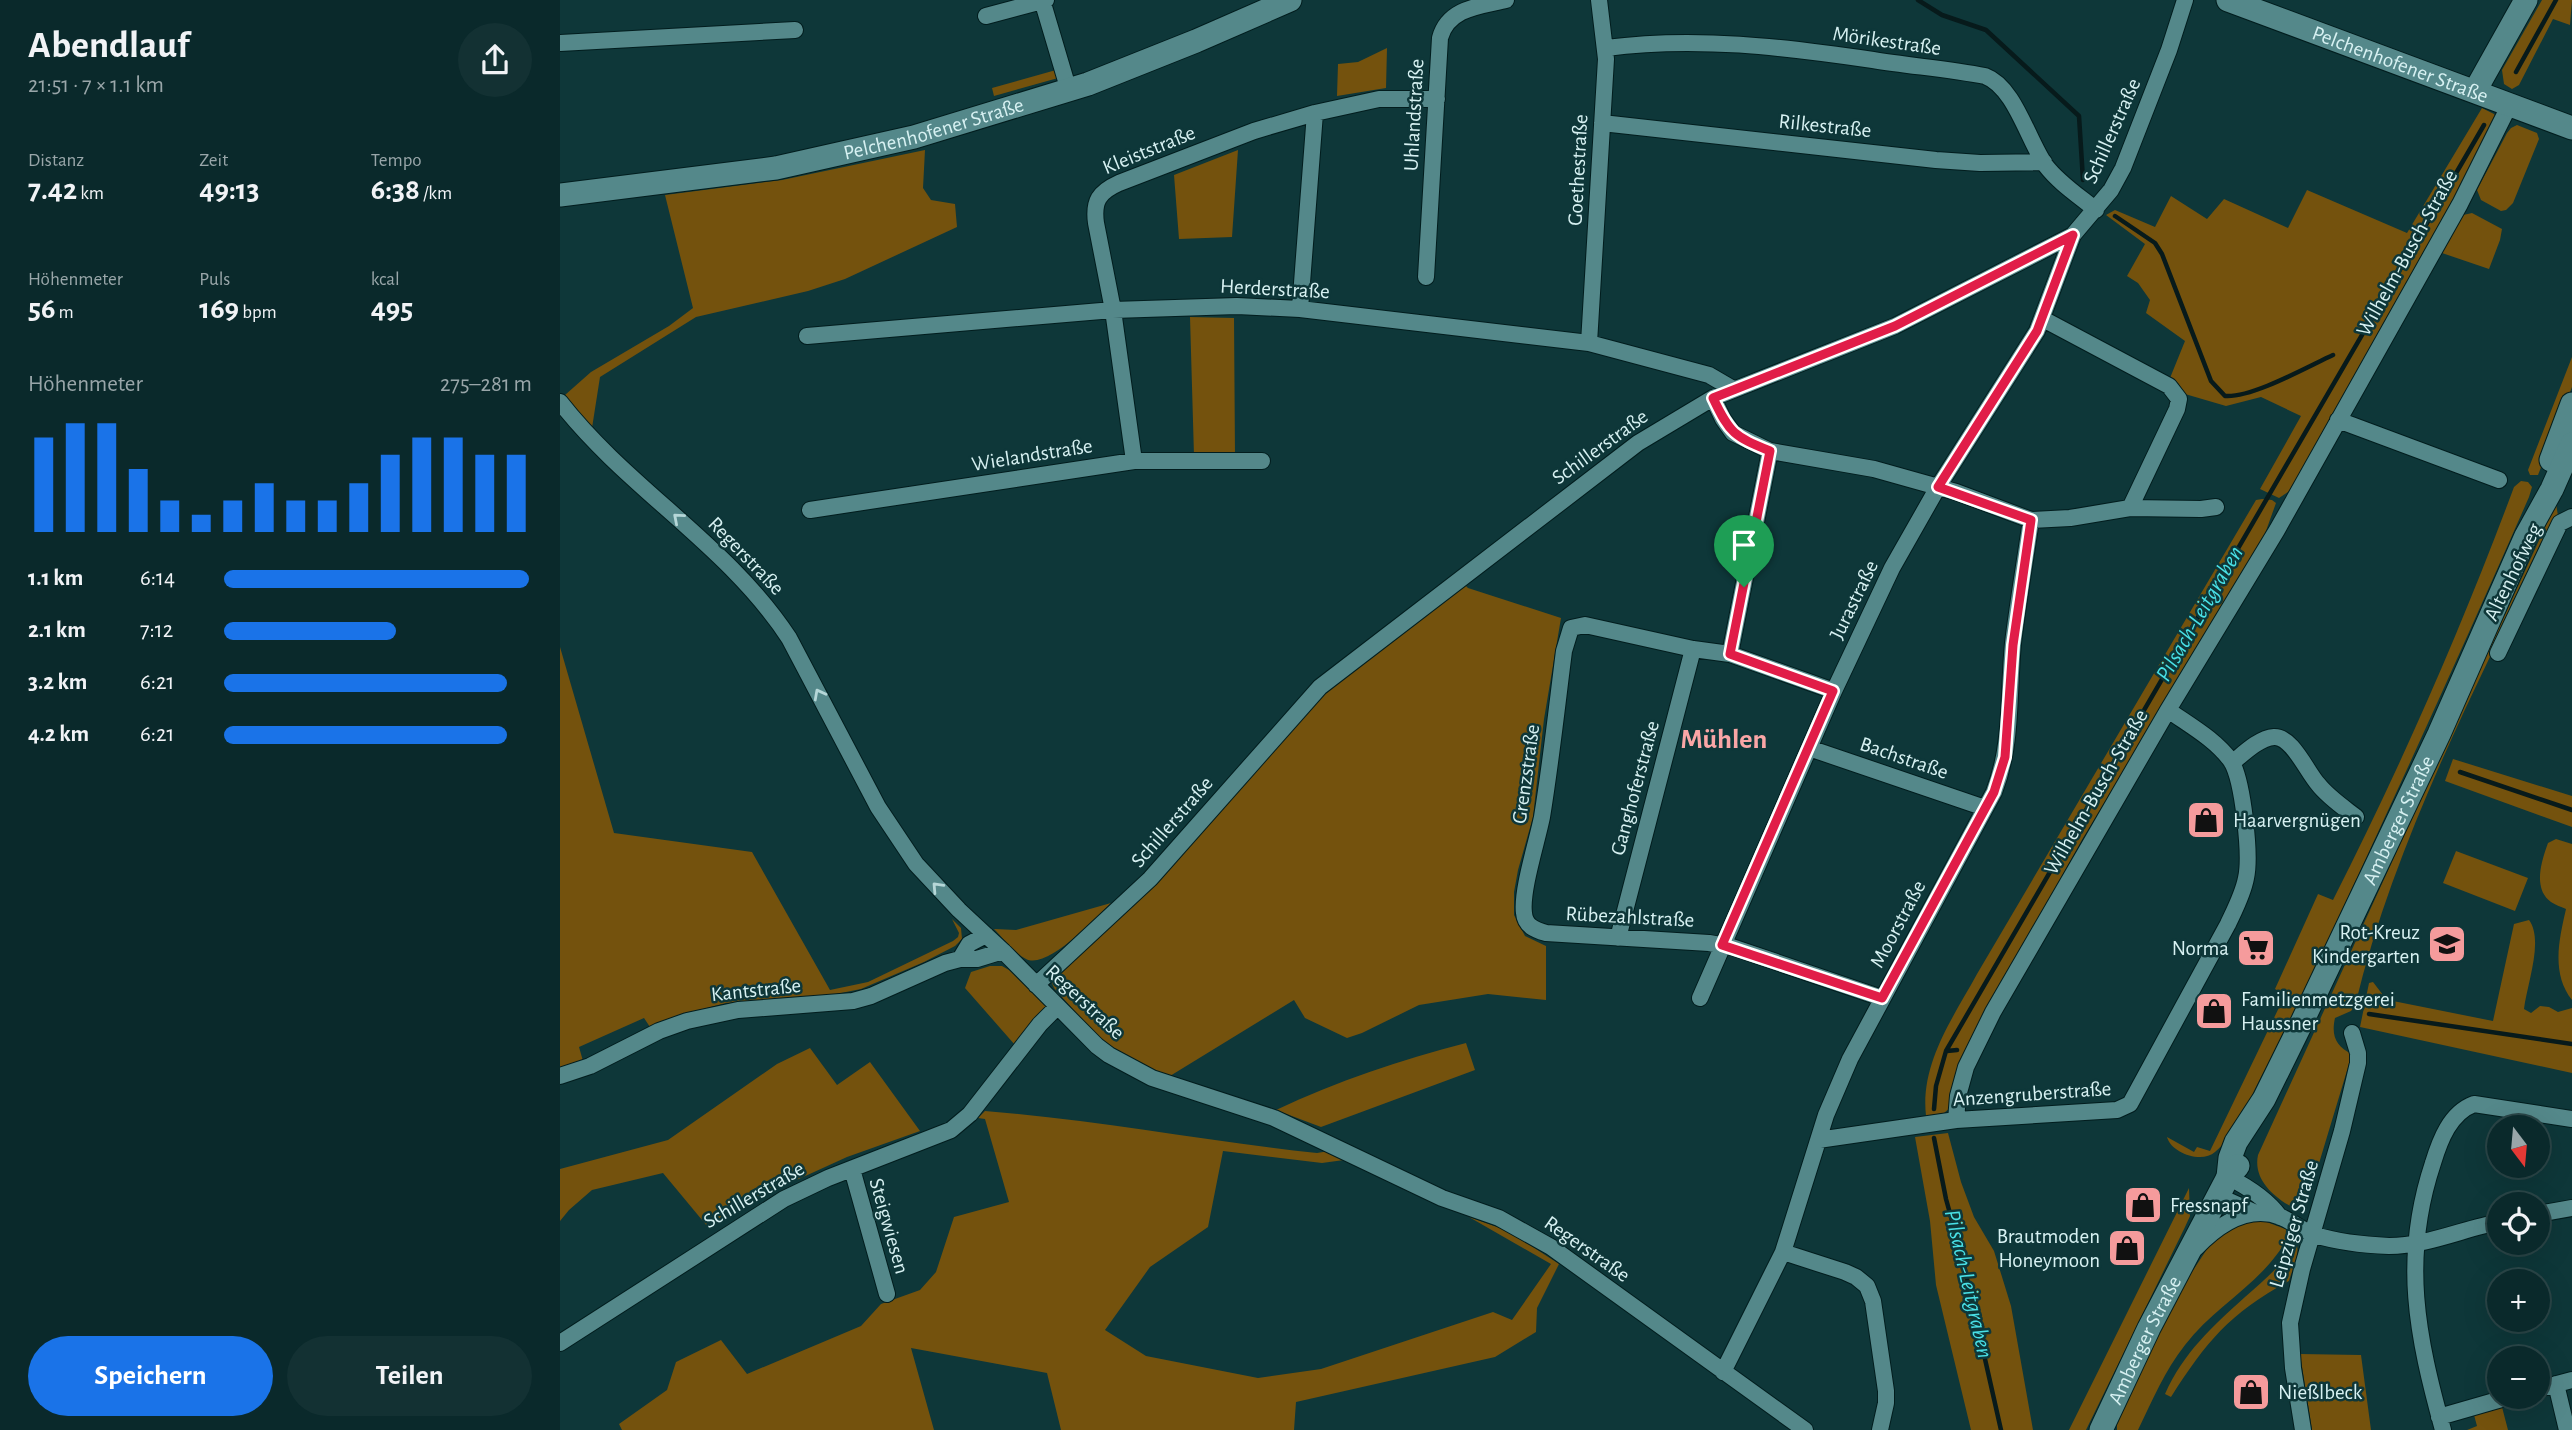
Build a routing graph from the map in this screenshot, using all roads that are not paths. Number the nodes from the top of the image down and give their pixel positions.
1 (1043, 0) edge
2 (1290, 0) edge
3 (1506, 0) edge
4 (1599, 0) edge
5 (2185, 0) edge
6 (2228, 0) edge
7 (2526, 0) edge
8 (986, 16) dead end
9 (795, 30) dead end
10 (560, 43) edge
11 (1605, 48) junction
12 (2474, 90) junction
13 (1069, 91) junction
14 (1437, 99) junction
15 (2510, 104) junction
16 (1315, 113) junction
17 (1602, 123) junction
18 (2572, 127) edge
19 (2044, 162) junction
20 (560, 195) edge
21 (2095, 210) junction
22 (2073, 235) junction
23 (1426, 277) dead end
24 (1300, 309) junction
25 (1113, 310) junction
26 (2043, 319) junction
27 (807, 336) dead end
28 (1589, 343) junction
29 (1733, 388) junction
30 (1713, 398) junction
31 (560, 402) edge
32 (2572, 404) edge
33 (2338, 420) junction
34 (2572, 444) edge
35 (1770, 451) junction
36 (1134, 461) junction
37 (1262, 461) dead end
38 (2499, 480) dead end
39 (1938, 487) junction
40 (2216, 507) dead end
41 (2130, 508) junction
42 (810, 510) dead end
43 (2572, 517) edge
44 (2031, 520) junction
45 (2526, 536) junction
46 (1693, 649) junction
47 (2497, 653) dead end
48 (1730, 654) junction
49 (1833, 691) junction
50 (2168, 710) junction
51 (1809, 748) junction
52 (2232, 762) junction
53 (1985, 808) junction
54 (2356, 817) dead end
55 (1535, 930) joint
56 (986, 935) junction
57 (1618, 938) junction
58 (1722, 945) junction
59 (1003, 951) junction
60 (960, 959) junction
61 (1036, 985) junction
62 (1700, 998) dead end
63 (1882, 998) junction
64 (1057, 1006) junction
65 (2352, 1032) dead end
66 (560, 1076) edge
67 (2572, 1119) edge
68 (1956, 1120) junction
69 (1818, 1140) junction
70 (852, 1169) junction
71 (2223, 1187) junction
72 (2572, 1208) edge
73 (2550, 1212) edge
74 (2256, 1213) junction
75 (2280, 1217) junction
76 (2487, 1225) edge
77 (2312, 1234) junction
78 (2415, 1244) junction
79 (1783, 1252) junction
80 (2182, 1264) junction
81 (887, 1294) dead end
82 (560, 1343) edge
83 (1723, 1371) junction
84 (2572, 1380) edge
85 (2556, 1384) junction
86 (2550, 1386) edge
87 (2487, 1406) edge
88 (2441, 1423) edge
89 (1805, 1430) edge
90 (1880, 1430) edge
91 (2101, 1430) edge
92 (2302, 1430) edge
93 (2567, 1430) edge

1 - 8 street
1 - 13 street
2 - 13 main road, Pelchenhofener Straße
3 - 14 street, Uhlandstraße
4 - 11 street, Goethestraße
5 - 21 street, Schillerstraße
6 - 12 main road, Pelchenhofener Straße
7 - 12 main road
9 - 10 street
11 - 17 street, Goethestraße
11 - 19 street, Mörikestraße
12 - 15 main road, Pelchenhofener Straße
13 - 20 main road, Pelchenhofener Straße
14 - 16 street, Kleiststraße
14 - 23 street, Uhlandstraße
15 - 18 main road, Pelchenhofener Straße
15 - 33 street, Wilhelm-Busch-Straße
16 - 24 street
16 - 25 street, Kleiststraße
17 - 19 street, Rilkestraße
17 - 28 street, Goethestraße
19 - 21 street, Mörikestraße
21 - 22 street, Schillerstraße
22 - 26 street, Jurastraße
22 - 29 street, Schillerstraße
24 - 25 street, Herderstraße
24 - 28 street, Herderstraße
25 - 27 street, Herderstraße
25 - 36 street, Kleiststraße
26 - 39 street, Jurastraße
26 - 41 street
28 - 29 street, Herderstraße
29 - 30 street, Schillerstraße
30 - 35 street
30 - 61 street, Schillerstraße
56 -> 31 street, Regerstraße
32 - 45 main road, Amberger Straße
33 - 38 street
33 - 50 street, Wilhelm-Busch-Straße
34 - 45 main road, Amberger Straße
35 - 39 street
35 - 48 street
36 - 37 street, Wielandstraße
36 - 42 street, Wielandstraße
39 - 44 street
39 - 49 street, Jurastraße
40 - 41 street
41 - 44 street
43 - 47 street, Altenhofweg
44 - 53 street, Moorstraße
45 - 71 main road, Amberger Straße
46 - 48 street
46 - 55 street, Grenzstraße
46 - 57 street, Ganghoferstraße
48 - 49 street
49 - 51 street, Jurastraße
50 - 52 street
50 - 68 street, Wilhelm-Busch-Straße
51 - 53 street, Bachstraße
51 - 58 street, Jurastraße
52 - 54 street
52 - 68 street, Anzengruberstraße
53 - 63 street, Moorstraße
55 - 57 street, Rübezahlstraße
56 - 59 street, Regerstraße
56 - 60 street, Kantstraße
57 - 58 street, Rübezahlstraße
58 - 62 street, Jurastraße
58 - 63 street, Rübezahlstraße
59 - 60 street, Kantstraße
59 - 61 street, Regerstraße
60 - 66 street, Kantstraße
61 - 64 street, Regerstraße
63 - 69 street, Moorstraße
64 - 70 street, Schillerstraße
64 - 83 street, Regerstraße
65 - 77 street, Leipziger Straße
67 - 78 street
68 - 69 street, Anzengruberstraße
69 - 79 street, Moorstraße
70 - 81 street, Steigwiesen
70 - 82 street, Schillerstraße
71 - 74 street
71 - 75 street
71 - 80 main road, Amberger Straße
72 - 73 street
74 - 75 street
74 - 80 street
75 - 77 street
76 - 78 street
77 - 78 street
77 - 92 street, Leipziger Straße
78 - 88 street
79 - 83 street, Moorstraße
79 - 90 street
80 - 91 main road, Amberger Straße
83 - 89 street, Regerstraße
84 - 85 street
85 - 86 street
85 - 93 street
87 - 88 street

